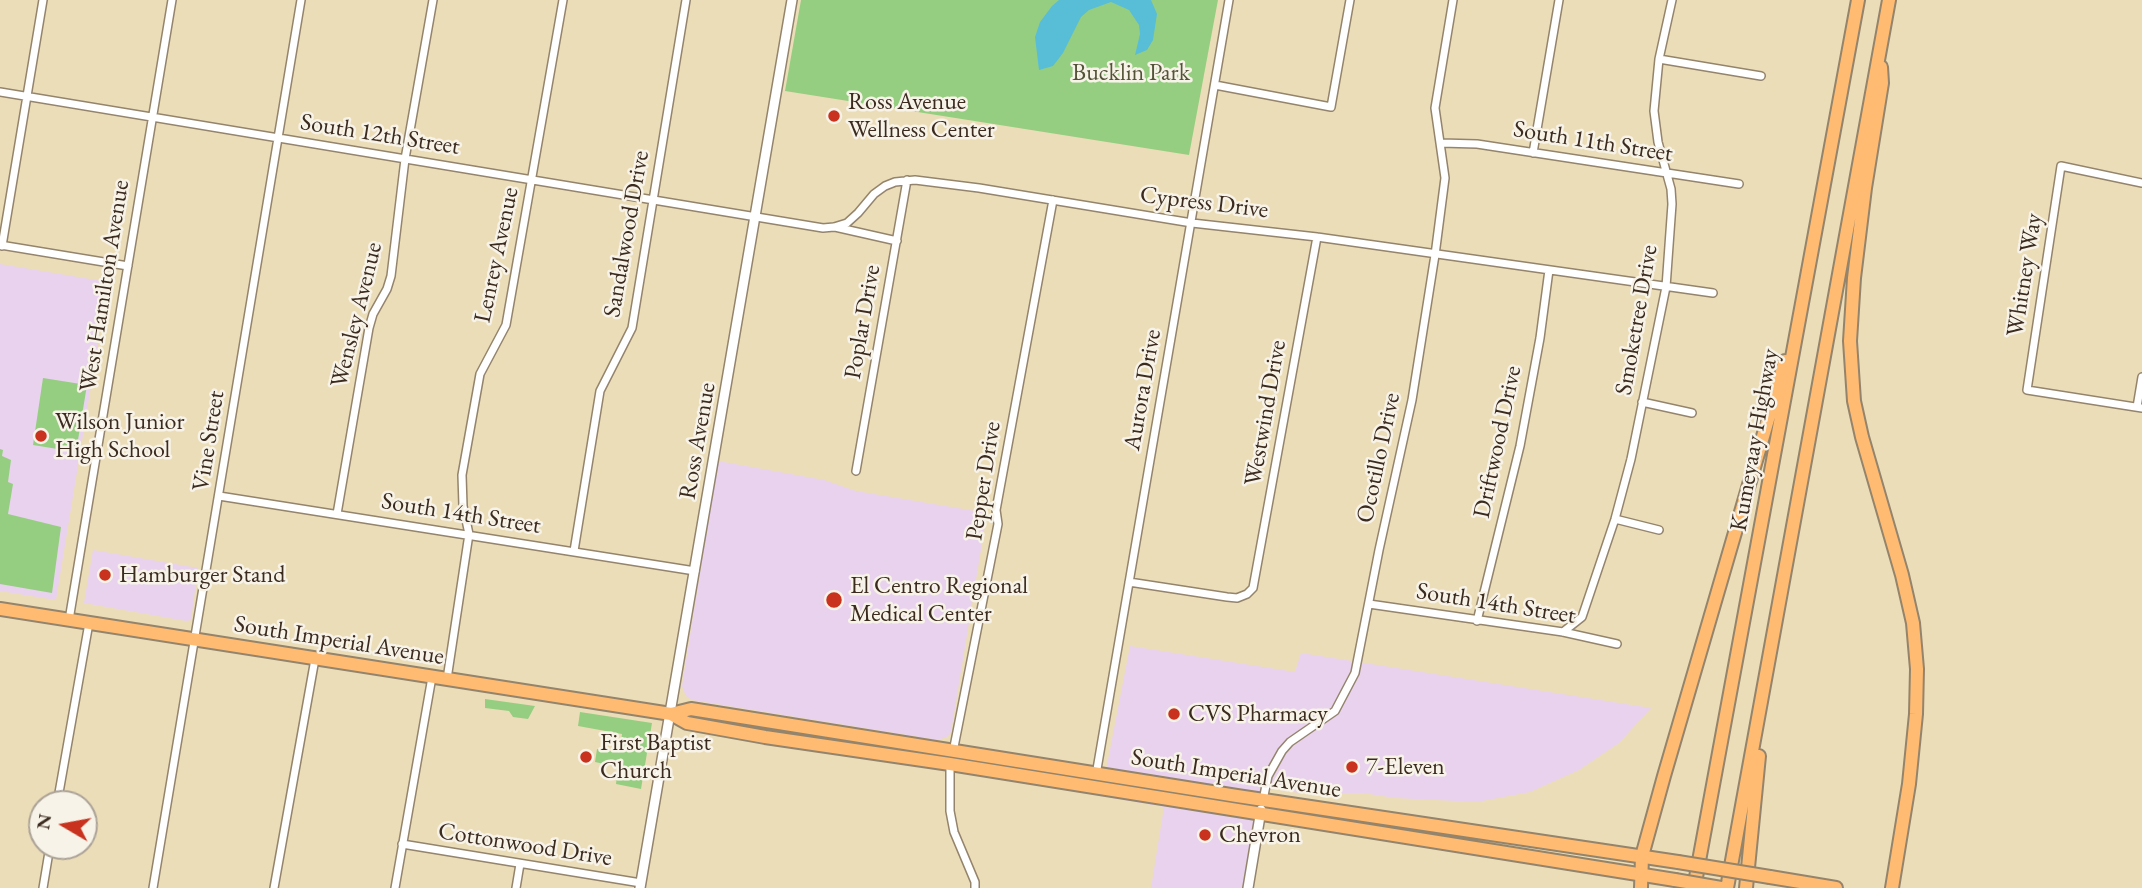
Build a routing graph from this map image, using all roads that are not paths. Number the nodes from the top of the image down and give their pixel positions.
1 (44, 0) edge
2 (172, 0) edge
3 (301, 0) edge
4 (433, 0) edge
5 (563, 0) edge
6 (686, 0) edge
7 (792, 0) edge
8 (1229, 0) edge
9 (1350, 0) edge
10 (1453, 0) edge
11 (1559, 0) edge
12 (1672, 0) edge
13 (1858, 0) edge
14 (1889, 0) edge
15 (1879, 50) junction
16 (1659, 59) junction
17 (1761, 76) dead end
18 (1215, 85) junction
19 (0, 92) edge
20 (28, 97) junction
21 (153, 117) junction
22 (278, 138) junction
23 (1441, 143) junction
24 (1533, 153) junction
25 (405, 159) junction
26 (1665, 172) junction
27 (532, 180) junction
28 (907, 180) junction
29 (2142, 183) edge
30 (1739, 184) dead end
31 (652, 200) junction
32 (1053, 200) junction
33 (755, 217) junction
34 (1192, 223) junction
35 (835, 227) junction
36 (1317, 237) junction
37 (897, 240) junction
38 (1, 245) edge
39 (1435, 255) junction
40 (128, 266) junction
41 (1549, 270) junction
42 (1666, 287) junction
43 (1713, 293) dead end
44 (1796, 332) junction
45 (2142, 377) edge
46 (1642, 402) junction
47 (2140, 408) edge
48 (1692, 413) dead end
49 (856, 471) dead end
50 (219, 496) junction
51 (337, 514) junction
52 (1615, 519) junction
53 (1659, 530) dead end
54 (469, 534) junction
55 (574, 551) junction
56 (695, 571) junction
57 (1129, 582) junction
58 (1369, 604) junction
59 (0, 609) edge
60 (69, 620) junction
61 (1477, 621) junction
62 (89, 623) junction
63 (1563, 632) junction
64 (196, 639) junction
65 (1617, 644) dead end
66 (315, 659) junction
67 (432, 677) junction
68 (447, 679) junction
69 (671, 714) junction
70 (1756, 727) junction
71 (813, 728) junction
72 (811, 744) junction
73 (952, 758) junction
74 (1097, 774) junction
75 (1094, 787) junction
76 (59, 790) edge
77 (1263, 800) junction
78 (1261, 813) junction
79 (402, 844) junction
80 (1642, 856) junction
81 (48, 860) edge
82 (520, 864) junction
83 (1640, 881) edge
84 (640, 885) edge
85 (43, 888) edge
86 (153, 888) edge
87 (274, 888) edge
88 (395, 888) edge
89 (516, 888) edge
90 (975, 888) edge
91 (1248, 888) edge
92 (1694, 888) edge
93 (1721, 888) edge
94 (1727, 888) edge
95 (1746, 888) edge
96 (1836, 888) edge
97 (1892, 888) edge

1 - 20 street
2 - 21 street, West Hamilton Avenue
3 - 22 street, Vine Street
4 - 25 street, Wensley Avenue
5 - 27 street, Lenrey Avenue
6 - 31 street, Sandalwood Drive
7 - 33 street, Ross Avenue
8 - 18 street, Aurora Drive
9 - 18 street
10 - 23 street, Ocotillo Drive
11 - 24 street
12 - 16 street, Smoketree Drive
13 - 44 highway, Kumeyaay Highway
14 - 15 highway
15 - 70 highway
15 - 97 highway
16 - 17 street
16 - 26 street, Smoketree Drive
18 - 34 street, Aurora Drive
19 - 20 street, South 12th Street
20 - 21 street, South 12th Street
20 - 38 street
21 - 22 street, South 12th Street
21 - 40 street, West Hamilton Avenue
22 - 25 street, South 12th Street
22 - 50 street, Vine Street
23 - 24 street, South 11th Street
23 - 39 street, Ocotillo Drive
24 - 26 street, South 11th Street
25 - 27 street, South 12th Street
25 - 51 street, Wensley Avenue
26 - 30 street, South 11th Street
26 - 42 street, Smoketree Drive
27 - 31 street, South 12th Street
27 - 54 street, Lenrey Avenue
28 - 32 street, Cypress Drive
28 - 35 street, Cypress Drive
28 - 37 street, Poplar Drive
29 - 47 street, Whitney Way
31 - 33 street, South 12th Street
31 - 55 street, Sandalwood Drive
32 - 34 street, Cypress Drive
32 - 73 street, Pepper Drive
33 - 35 street
33 - 56 street, Ross Avenue
34 - 36 street, Cypress Drive
34 - 57 street, Aurora Drive
35 - 37 street
36 - 39 street, Cypress Drive
36 - 57 street, Westwind Drive
37 - 49 street, Poplar Drive
38 - 40 street
39 - 41 street, Cypress Drive
39 - 58 street, Ocotillo Drive
40 - 60 street, West Hamilton Avenue
41 - 42 street, Cypress Drive
41 - 61 street, Driftwood Drive
42 - 43 street, Cypress Drive
42 - 46 street, Smoketree Drive
44 - 80 highway
44 - 92 highway, Kumeyaay Highway
45 - 47 street
46 - 48 street
46 - 52 street, Smoketree Drive
50 - 51 street, South 14th Street
50 - 64 street, Vine Street
51 - 54 street, South 14th Street
52 - 53 street
52 - 63 street, Smoketree Drive
54 - 55 street, South 14th Street
54 - 68 street, Lenrey Avenue
55 - 56 street, South 14th Street
56 - 69 street, Ross Avenue
57 - 74 street, Aurora Drive
58 - 61 street, South 14th Street
58 - 77 street, Ocotillo Drive
59 - 60 highway, South Imperial Avenue
60 - 62 highway, South Imperial Avenue
61 - 63 street, South 14th Street
62 - 64 highway, South Imperial Avenue
62 - 76 street
63 - 65 street, South 14th Street
64 - 66 highway, South Imperial Avenue
64 - 86 street, Vine Street
66 - 67 highway, South Imperial Avenue
66 - 87 street
67 - 68 highway, South Imperial Avenue
67 - 79 street
68 - 69 highway, South Imperial Avenue
69 - 71 highway, South Imperial Avenue
69 - 72 highway, South Imperial Avenue
69 - 84 street, Ross Avenue
70 - 94 highway
70 - 95 highway
71 - 72 highway
71 - 73 highway, South Imperial Avenue
72 - 73 highway, South Imperial Avenue
73 - 74 highway, South Imperial Avenue
73 - 75 highway, South Imperial Avenue
73 - 90 street, Pepper Drive
74 - 75 street, Aurora Drive
74 - 77 highway, South Imperial Avenue
75 - 78 highway, South Imperial Avenue
77 - 78 street, Ocotillo Drive
77 - 80 highway, South Imperial Avenue
78 - 83 highway, South Imperial Avenue
78 - 91 street, Ocotillo Drive
79 - 82 street, Cottonwood Drive
79 - 88 street
80 - 83 highway
80 - 96 highway, South Imperial Avenue, bridge
81 - 85 street
82 - 84 street, Cottonwood Drive
82 - 89 street
83 - 93 highway, South Imperial Avenue, bridge

